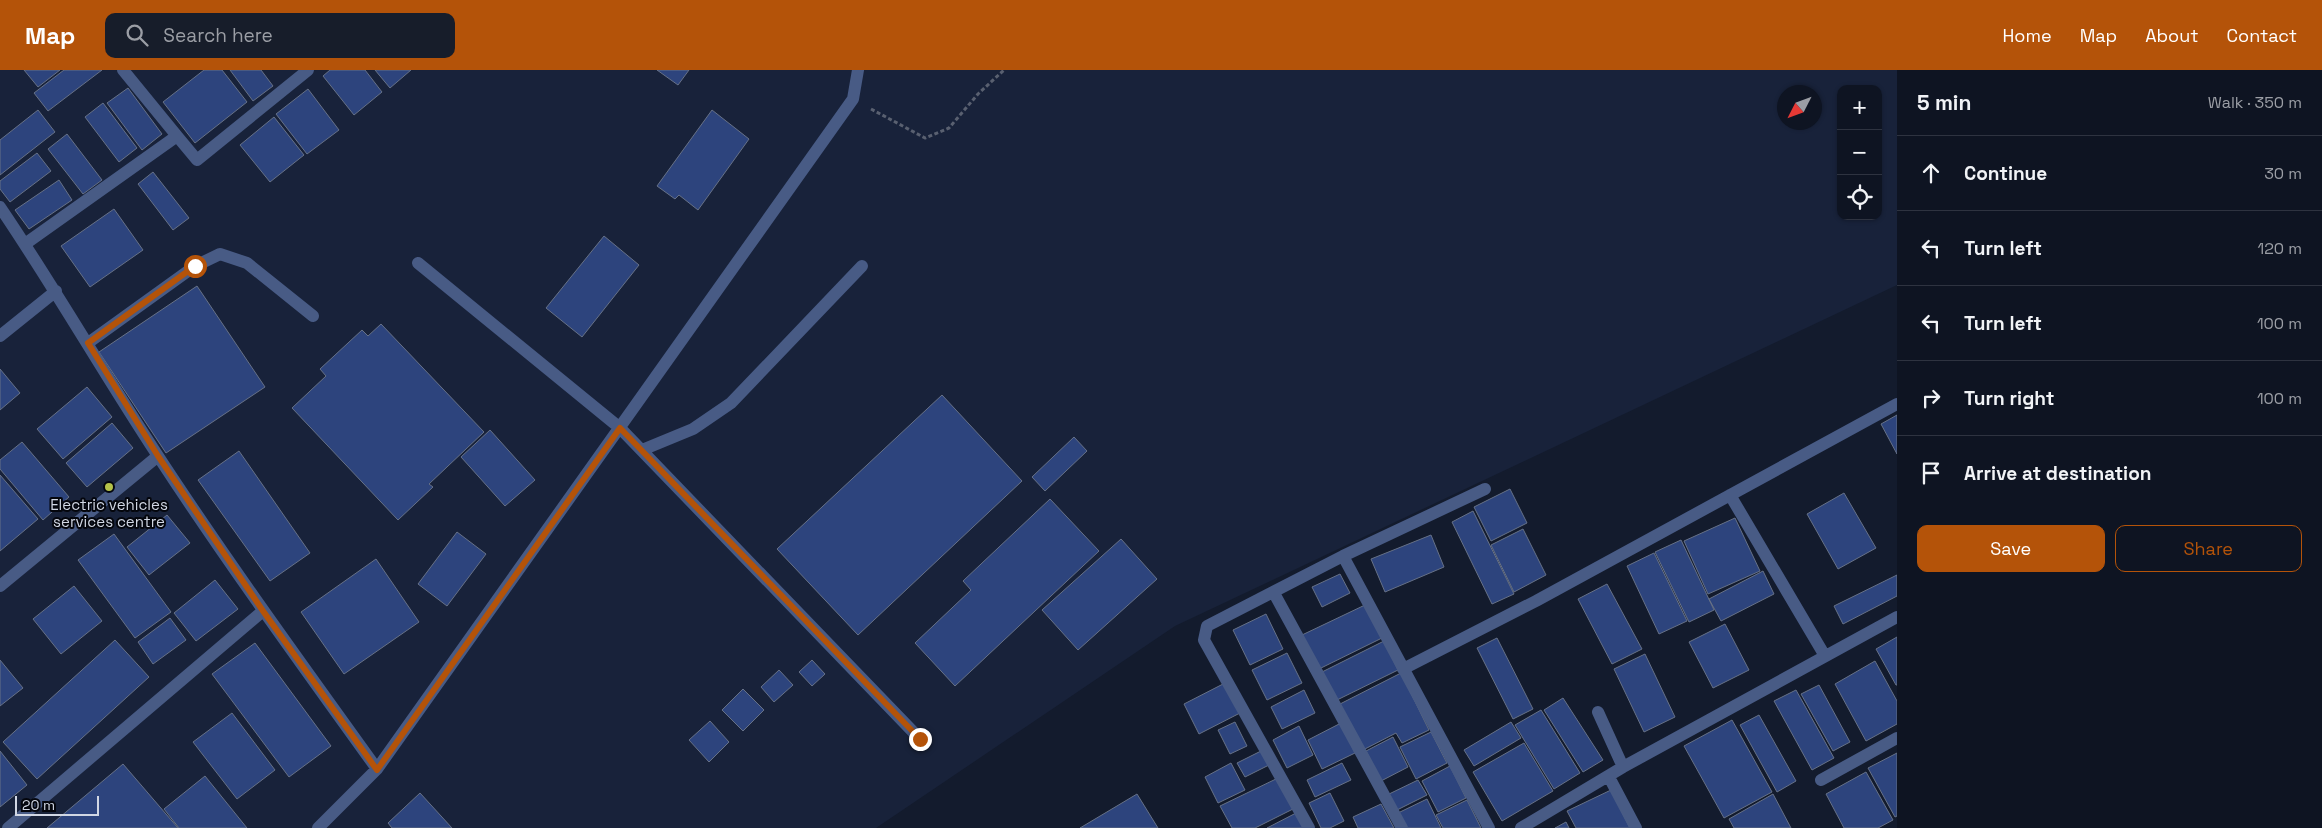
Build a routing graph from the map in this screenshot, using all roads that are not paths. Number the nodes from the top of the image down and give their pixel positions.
1 (123, 70) edge
2 (308, 70) edge
3 (858, 70) edge
4 (177, 136) junction
5 (0, 207) edge
6 (25, 244) junction
7 (418, 263) dead end
8 (862, 266) dead end
9 (56, 291) junction
10 (312, 316) dead end
11 (0, 336) edge
12 (88, 343) junction
13 (1897, 404) edge
14 (620, 428) junction
15 (642, 450) junction
16 (158, 456) junction
17 (1485, 489) dead end
18 (1730, 495) junction
19 (1343, 556) junction
20 (0, 586) edge
21 (1274, 593) junction
22 (263, 611) junction
23 (1897, 617) edge
24 (1825, 656) junction
25 (1403, 669) junction
26 (1598, 712) dead end
27 (1897, 738) edge
28 (920, 739) dead end
29 (1624, 767) junction
30 (377, 770) junction
31 (1609, 777) junction
32 (1822, 780) dead end
33 (8, 828) edge
34 (318, 828) edge
35 (1309, 828) edge
36 (1402, 828) edge
37 (1489, 828) edge
38 (1521, 828) edge
39 (1636, 828) edge

1 - 4 street
2 - 4 street
3 - 14 street
4 - 6 street
5 - 6 street
6 - 9 street
7 - 14 street
8 - 15 street
9 - 11 street
9 - 12 street
10 - 12 street
12 - 16 street
13 - 18 street
14 - 15 street
14 - 30 street
15 - 28 street
16 - 20 street
16 - 22 street
17 - 19 street
18 - 24 street
18 - 25 street
19 - 21 street
19 - 25 street
21 - 35 street
21 - 36 street
22 - 30 street
22 - 33 street
23 - 24 street
24 - 29 street
25 - 37 street
26 - 29 street
27 - 32 street
29 - 31 street
30 - 34 street
31 - 38 street
31 - 39 street

